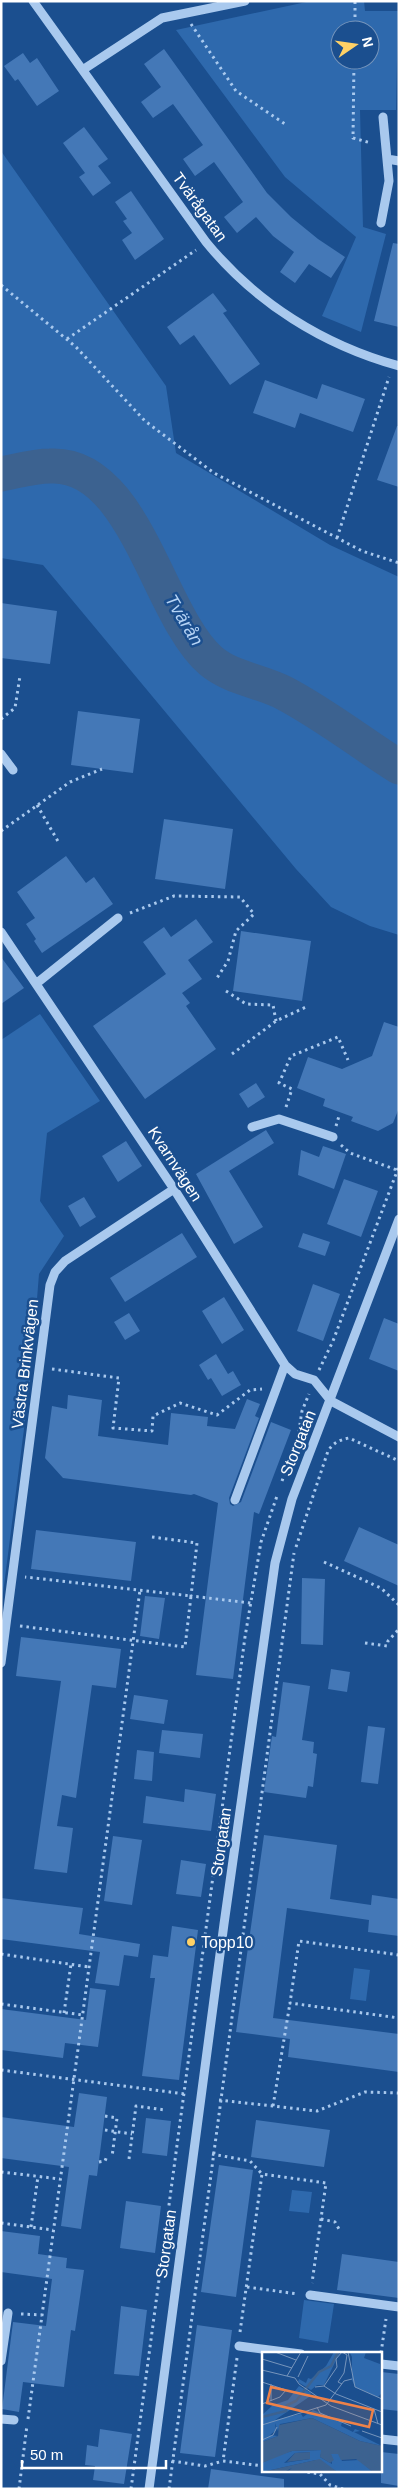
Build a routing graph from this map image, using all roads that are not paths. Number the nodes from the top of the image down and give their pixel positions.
1 (33, 1) edge
2 (245, 1) edge
3 (84, 69) junction
4 (383, 117) dead end
5 (387, 159) junction
6 (399, 161) edge
7 (381, 223) dead end
8 (396, 365) edge
9 (1, 754) edge
10 (13, 770) dead end
11 (118, 918) road end
12 (1, 932) edge
13 (37, 983) junction
14 (252, 1127) dead end
15 (333, 1137) road end
16 (174, 1189) junction
17 (399, 1219) edge
18 (286, 1365) junction
19 (331, 1401) junction
20 (399, 1438) edge
21 (235, 1500) dead end
22 (1, 1663) edge
23 (310, 2295) road end
24 (399, 2307) edge
25 (8, 2314) road end
26 (239, 2346) road end
27 (286, 2352) edge
28 (1, 2360) edge
29 (382, 2364) edge
30 (399, 2366) edge
31 (1, 2419) edge
32 (14, 2420) dead end
33 (382, 2439) edge
34 (399, 2441) edge
35 (149, 2489) edge

1 - 3 street, Tvärågatan
2 - 3 street
3 - 8 street, Tvärågatan
4 - 5 street
5 - 6 street
5 - 7 street
9 - 10 street
11 - 13 street
12 - 13 street, Kvarnvägen
13 - 16 street, Kvarnvägen
14 - 15 street
16 - 18 street, Kvarnvägen
16 - 22 street, Västra Brinkvägen
17 - 19 street, Storgatan
18 - 19 street, Kvarnvägen
18 - 21 street
19 - 20 street
19 - 35 street, Storgatan
23 - 24 street
25 - 28 street
26 - 27 street
29 - 30 street
31 - 32 street
33 - 34 street

